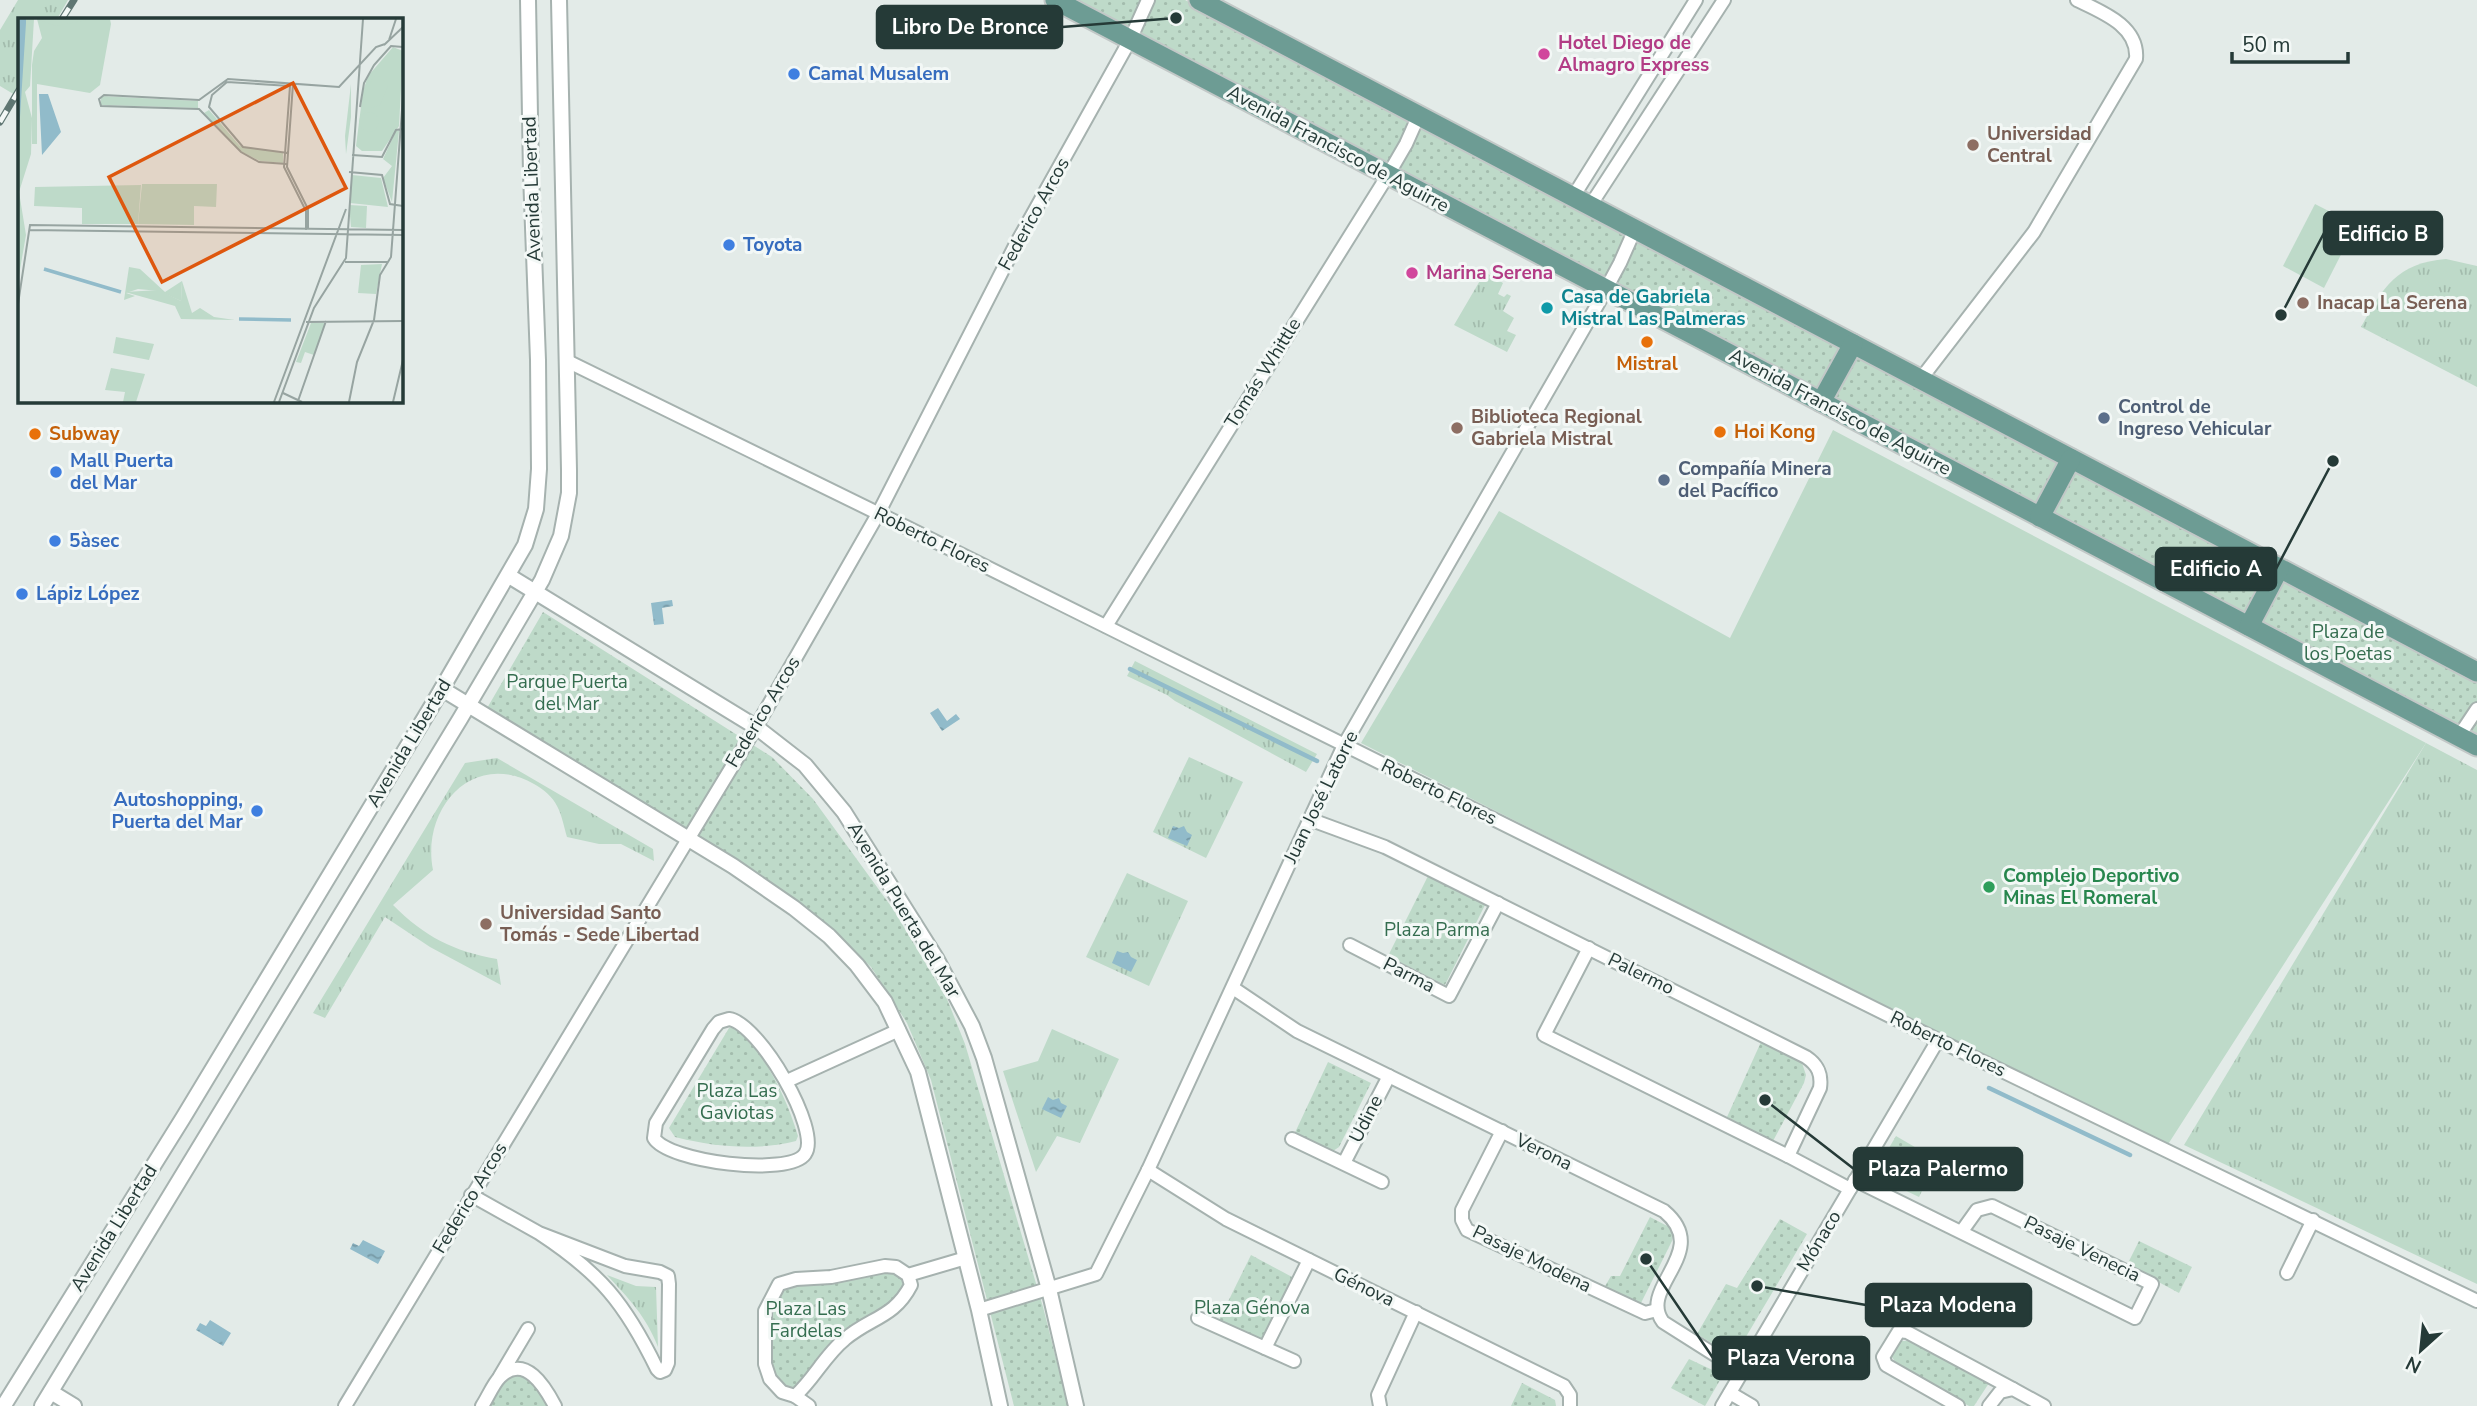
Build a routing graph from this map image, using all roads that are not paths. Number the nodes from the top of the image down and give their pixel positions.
1 (528, 0) edge
2 (559, 0) edge
3 (1055, 0) edge
4 (1148, 0) edge
5 (1199, 0) edge
6 (1696, 0) edge
7 (1724, 0) edge
8 (2077, 0) edge
9 (1130, 40) junction
10 (1418, 117) junction
11 (1388, 174) junction
12 (1582, 202) junction
13 (1634, 229) junction
14 (1606, 289) junction
15 (1853, 344) junction
16 (567, 361) junction
17 (1920, 380) junction
18 (1821, 402) junction
19 (2071, 459) junction
20 (878, 514) junction
21 (2040, 517) junction
22 (2279, 569) junction
23 (509, 576) junction
24 (535, 591) junction
25 (1106, 626) junction
26 (2249, 626) junction
27 (2477, 673) edge
28 (442, 689) junction
29 (468, 705) junction
30 (2477, 709) edge
31 (755, 727) junction
32 (2459, 736) junction
33 (1344, 745) junction
34 (2477, 746) edge
35 (1309, 818) junction
36 (687, 838) junction
37 (1498, 903) junction
38 (1350, 945) dead end
39 (1589, 948) junction
40 (1233, 988) junction
41 (899, 1030) junction
42 (1938, 1040) junction
43 (1389, 1076) junction
44 (787, 1081) junction
45 (1502, 1131) junction
46 (1292, 1139) dead end
47 (1788, 1156) junction
48 (1344, 1163) junction
49 (1148, 1170) junction
50 (1382, 1182) dead end
51 (1853, 1184) junction
52 (471, 1195) junction
53 (2313, 1220) junction
54 (1962, 1231) junction
55 (539, 1233) junction
56 (966, 1258) junction
57 (1309, 1260) junction
58 (2287, 1273) dead end
59 (908, 1275) junction
60 (1049, 1289) junction
61 (2477, 1301) edge
62 (979, 1310) junction
63 (1657, 1310) junction
64 (1416, 1312) junction
65 (1198, 1318) dead end
66 (528, 1329) dead end
67 (1265, 1348) junction
68 (1294, 1362) dead end
69 (1742, 1372) junction
70 (500, 1377) junction
71 (2013, 1389) junction
72 (51, 1392) junction
73 (1730, 1393) junction
74 (795, 1396) junction
75 (6, 1403) edge
76 (42, 1406) edge
77 (74, 1406) edge
78 (345, 1406) edge
79 (482, 1406) edge
80 (555, 1406) edge
81 (809, 1406) edge
82 (1000, 1406) edge
83 (1076, 1406) edge
84 (1380, 1406) edge
85 (1570, 1406) edge
86 (1722, 1406) edge
87 (1752, 1406) edge
88 (1958, 1406) edge
89 (1989, 1406) edge
90 (2044, 1406) edge

1 - 23 street, Avenida Libertad
2 - 16 street, Avenida Libertad
3 - 9 main road, Avenida Francisco de Aguirre
4 - 9 street, Federico Arcos
5 - 10 main road
6 - 12 street
7 - 12 street
8 - 17 street
9 - 11 main road, Avenida Francisco de Aguirre
9 - 20 street, Federico Arcos
10 - 11 street, Tomás Whittle
10 - 12 main road
11 - 14 main road, Avenida Francisco de Aguirre
11 - 25 street, Tomás Whittle
12 - 13 main road
13 - 14 street, Juan José Latorre
13 - 15 main road
14 - 18 main road, Avenida Francisco de Aguirre
14 - 33 street, Juan José Latorre
15 - 17 main road
15 - 18 main road
16 - 20 street, Roberto Flores
16 - 24 street, Avenida Libertad
17 - 19 main road
18 - 21 main road, Avenida Francisco de Aguirre
19 - 21 main road
19 - 22 main road
20 - 25 street, Roberto Flores
20 - 31 street, Federico Arcos
21 - 26 main road, Avenida Francisco de Aguirre
22 - 26 main road
22 - 27 main road
23 - 24 street, Avenida Puerta del Mar
23 - 28 street, Avenida Libertad
24 - 29 street, Avenida Libertad
24 - 31 street, Avenida Puerta del Mar
25 - 33 street, Roberto Flores
26 - 32 main road, Avenida Francisco de Aguirre
28 - 29 street
28 - 75 street, Avenida Libertad
29 - 36 street
29 - 72 street, Avenida Libertad
30 - 32 street
31 - 36 street, Federico Arcos
31 - 60 street, Avenida Puerta del Mar
32 - 34 main road, Avenida Francisco de Aguirre
33 - 35 street, Juan José Latorre
33 - 42 street, Roberto Flores
35 - 37 street, Palermo
35 - 40 street, Juan José Latorre
36 - 41 street
36 - 52 street, Federico Arcos
37 - 38 street, Parma
37 - 39 street, Palermo
39 - 47 street, Palermo
39 - 47 street
40 - 43 street, Verona
40 - 49 street, Juan José Latorre
41 - 44 street
41 - 56 street
42 - 51 street, Mónaco
42 - 53 street, Roberto Flores
43 - 45 street, Verona
43 - 48 street, Udine
44 - 44 street
45 - 63 street, Verona
45 - 63 street, Pasaje Modena
46 - 48 street, Udine
47 - 51 street
48 - 50 street, Udine
49 - 57 street, Génova
49 - 60 street, Juan José Latorre
51 - 54 street, Pasaje Venecia
51 - 69 street, Mónaco
52 - 55 street
52 - 78 street, Federico Arcos
53 - 58 street
53 - 61 street, Roberto Flores
54 - 54 street, Pasaje Venecia
55 - 55 street
56 - 59 street
56 - 62 street
57 - 64 street, Génova
57 - 67 street
59 - 74 street
59 - 74 street
60 - 62 street, Juan José Latorre
60 - 83 street, Avenida Puerta del Mar
62 - 82 street
63 - 69 street
64 - 84 street
64 - 85 street, Génova
65 - 67 street
66 - 70 street
67 - 68 street
69 - 73 street, Mónaco
70 - 79 street
70 - 80 street
71 - 88 street
71 - 89 street
71 - 90 street
72 - 76 street, Avenida Libertad
72 - 77 street
73 - 86 street, Mónaco
73 - 87 street
74 - 81 street

